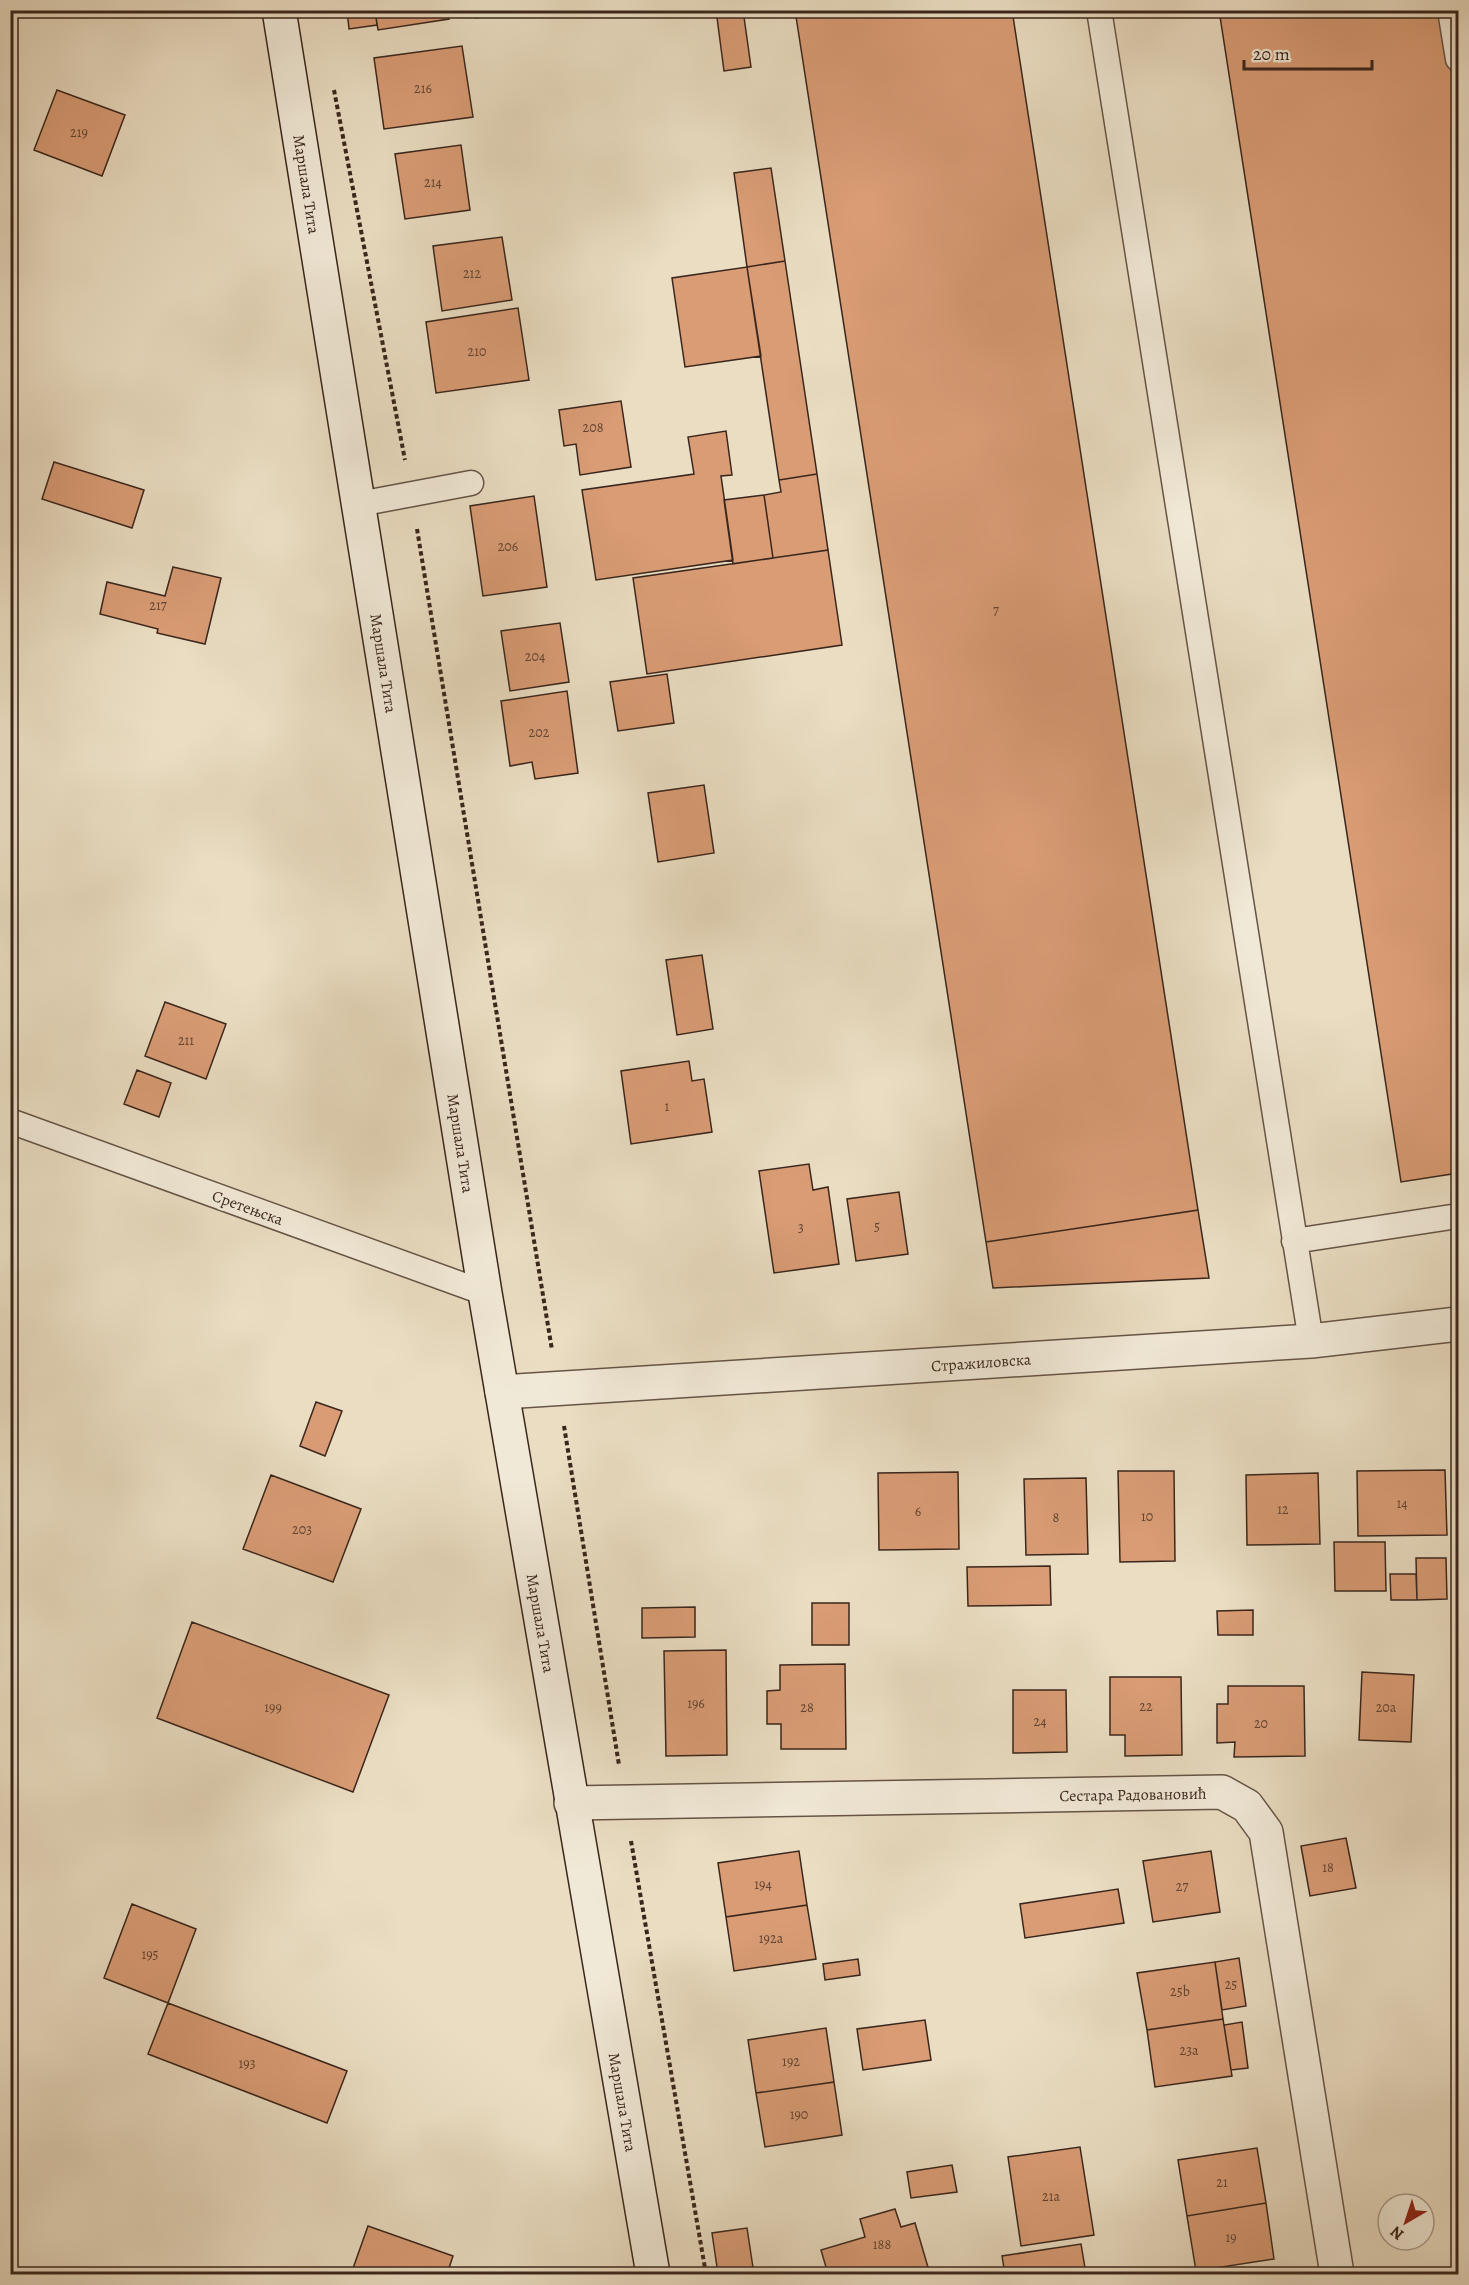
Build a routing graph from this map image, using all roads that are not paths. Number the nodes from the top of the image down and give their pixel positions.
1 (279, 10) edge
2 (1099, 10) edge
3 (1450, 10) edge
4 (1458, 59) edge
5 (471, 483) dead end
6 (359, 504) junction
7 (10, 1121) edge
8 (1458, 1216) edge
9 (1294, 1241) junction
10 (485, 1293) junction
11 (1458, 1324) edge
12 (1311, 1341) junction
13 (502, 1392) junction
14 (571, 1803) junction
15 (653, 2274) edge
16 (1337, 2274) edge

1 - 6 main road, Маршала Тита
2 - 9 lane
3 - 4 lane
5 - 6 lane
6 - 10 main road, Маршала Тита
7 - 10 lane, Сретењска
8 - 9 lane
9 - 12 lane
10 - 13 main road, Маршала Тита
11 - 12 main road, Стражиловска
12 - 13 main road, Стражиловска
13 - 14 main road, Маршала Тита
14 - 15 main road, Маршала Тита
14 - 16 main road, Сестара Радовановић

